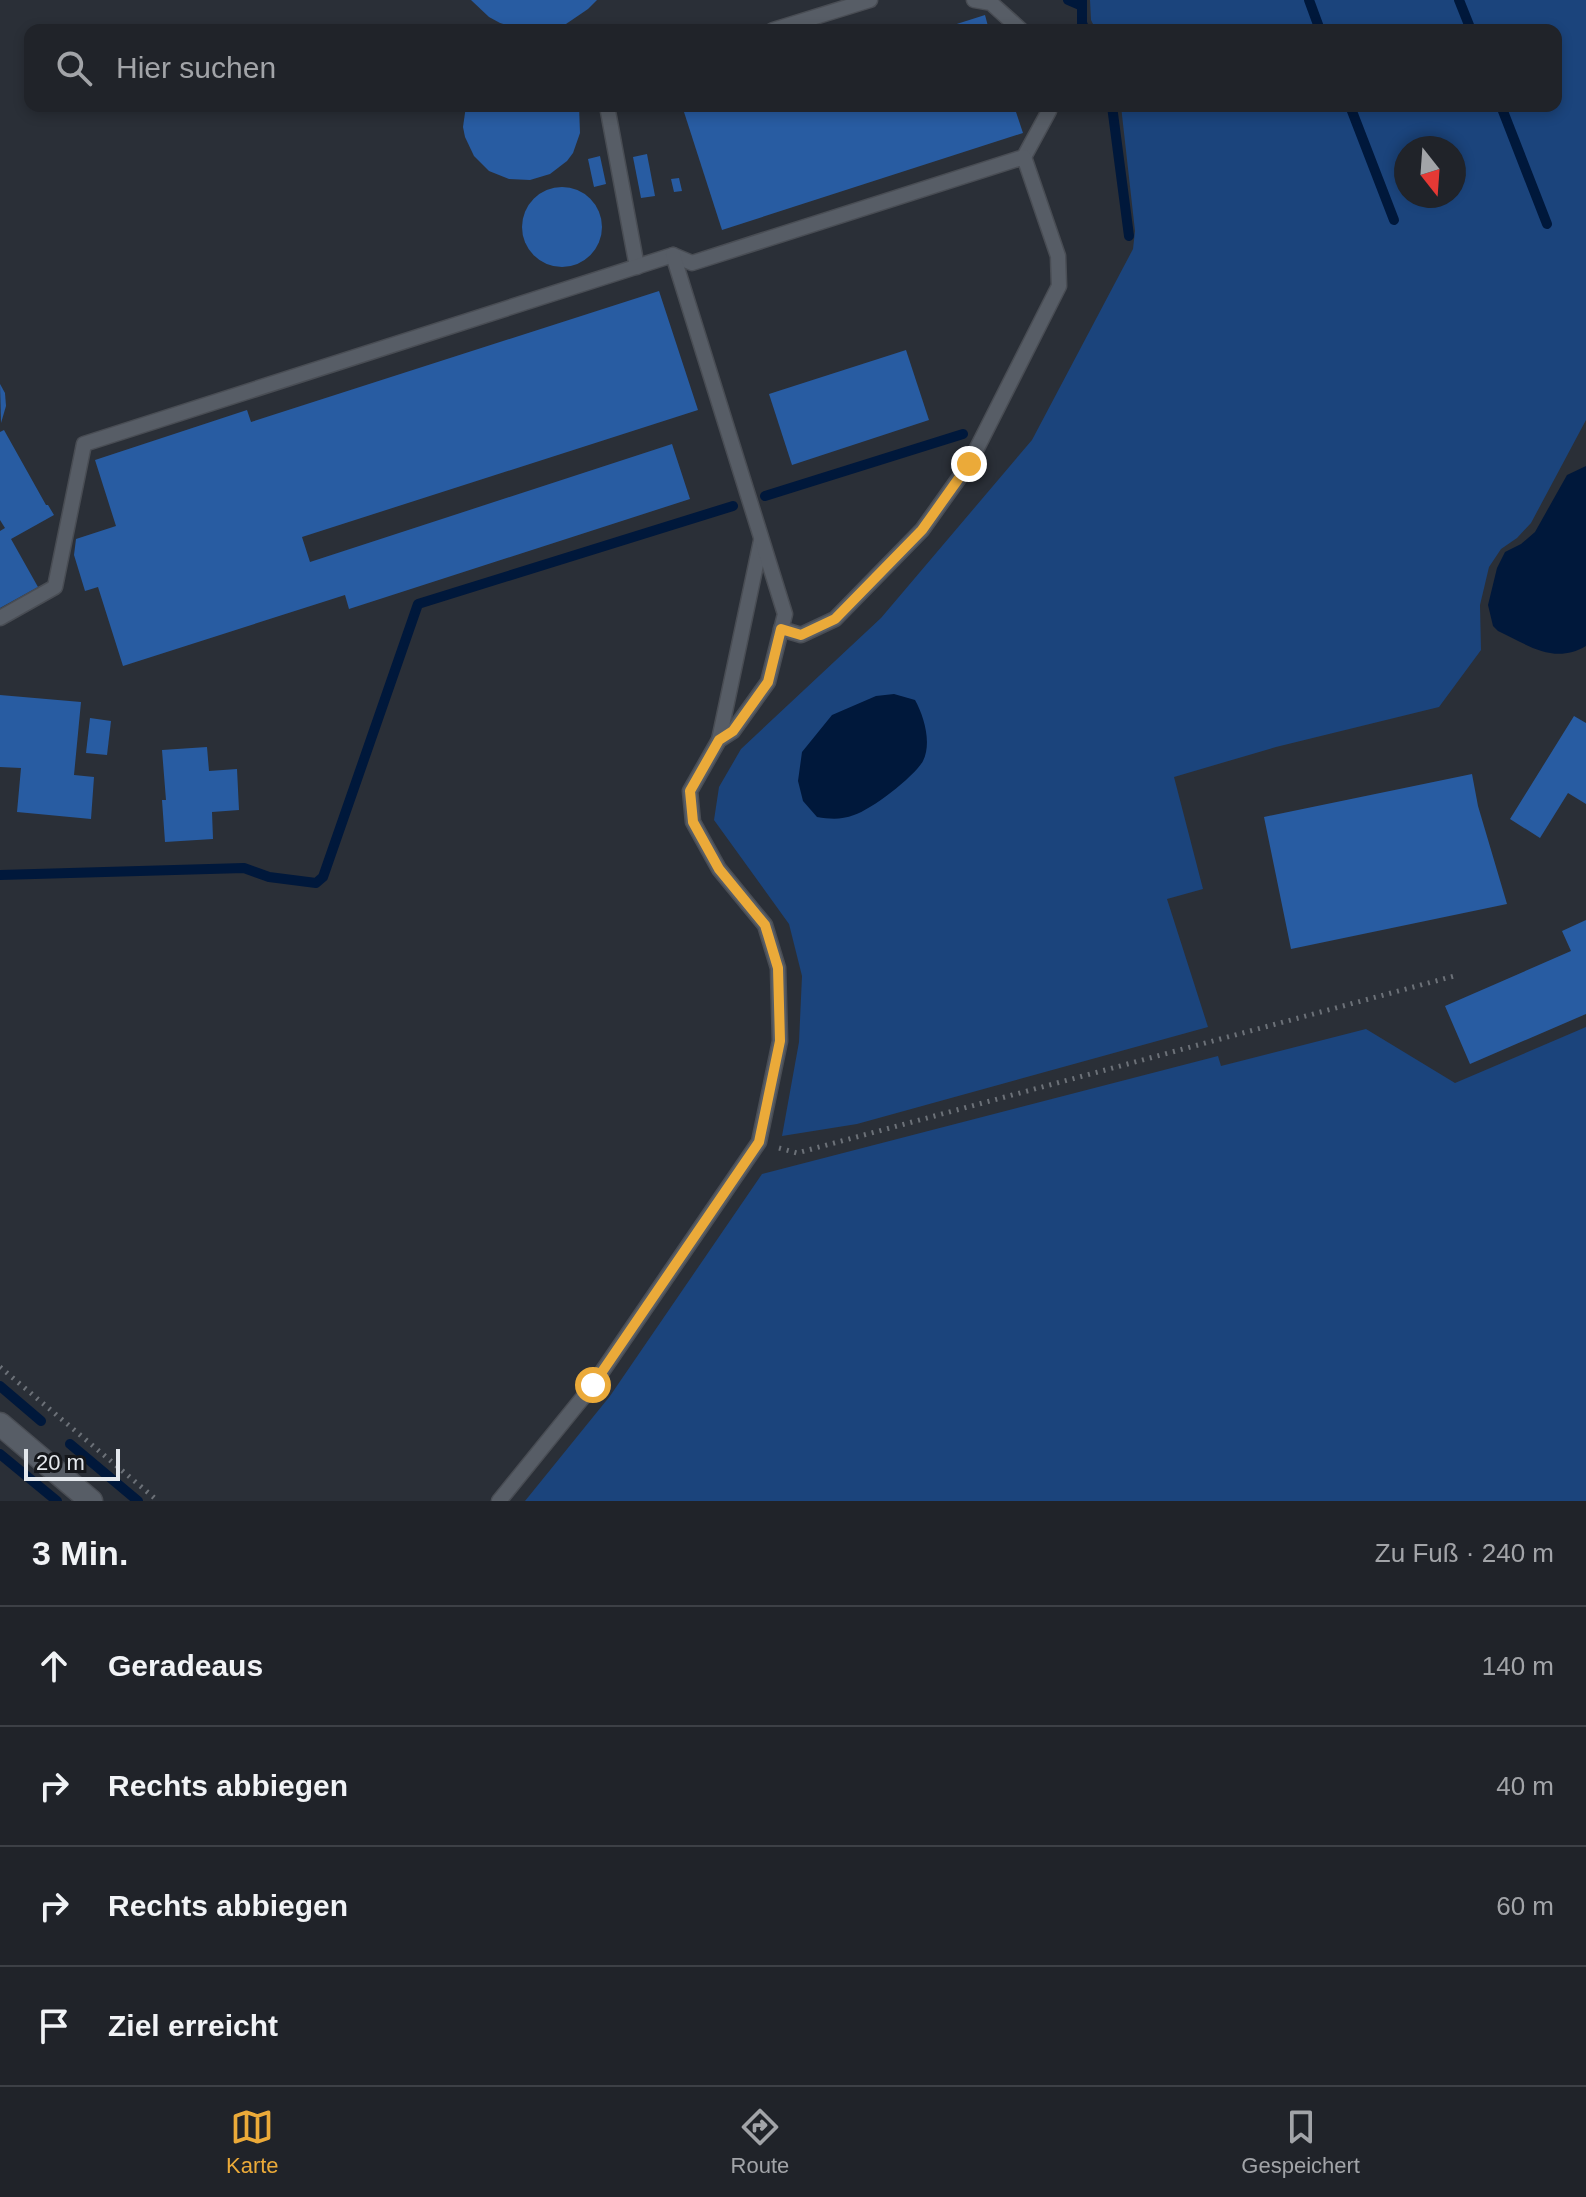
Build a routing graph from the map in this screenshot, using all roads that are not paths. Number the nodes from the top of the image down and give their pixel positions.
1 (870, 0) edge
2 (974, 0) edge
3 (792, 24) edge
4 (1014, 24) edge
5 (608, 112) edge
6 (1048, 112) edge
7 (1024, 157) junction
8 (673, 255) junction
9 (637, 267) junction
10 (762, 539) junction
11 (0, 618) edge
12 (781, 629) junction
13 (719, 740) junction
14 (0, 1424) edge
15 (91, 1501) edge
16 (499, 1501) edge

1 - 3 lane
2 - 4 lane
5 - 9 lane
6 - 7 lane
7 - 8 lane
7 - 12 lane
8 - 9 lane
8 - 10 lane
9 - 11 lane
10 - 12 lane
10 - 13 lane
12 - 13 lane
13 - 16 lane
14 - 15 street

